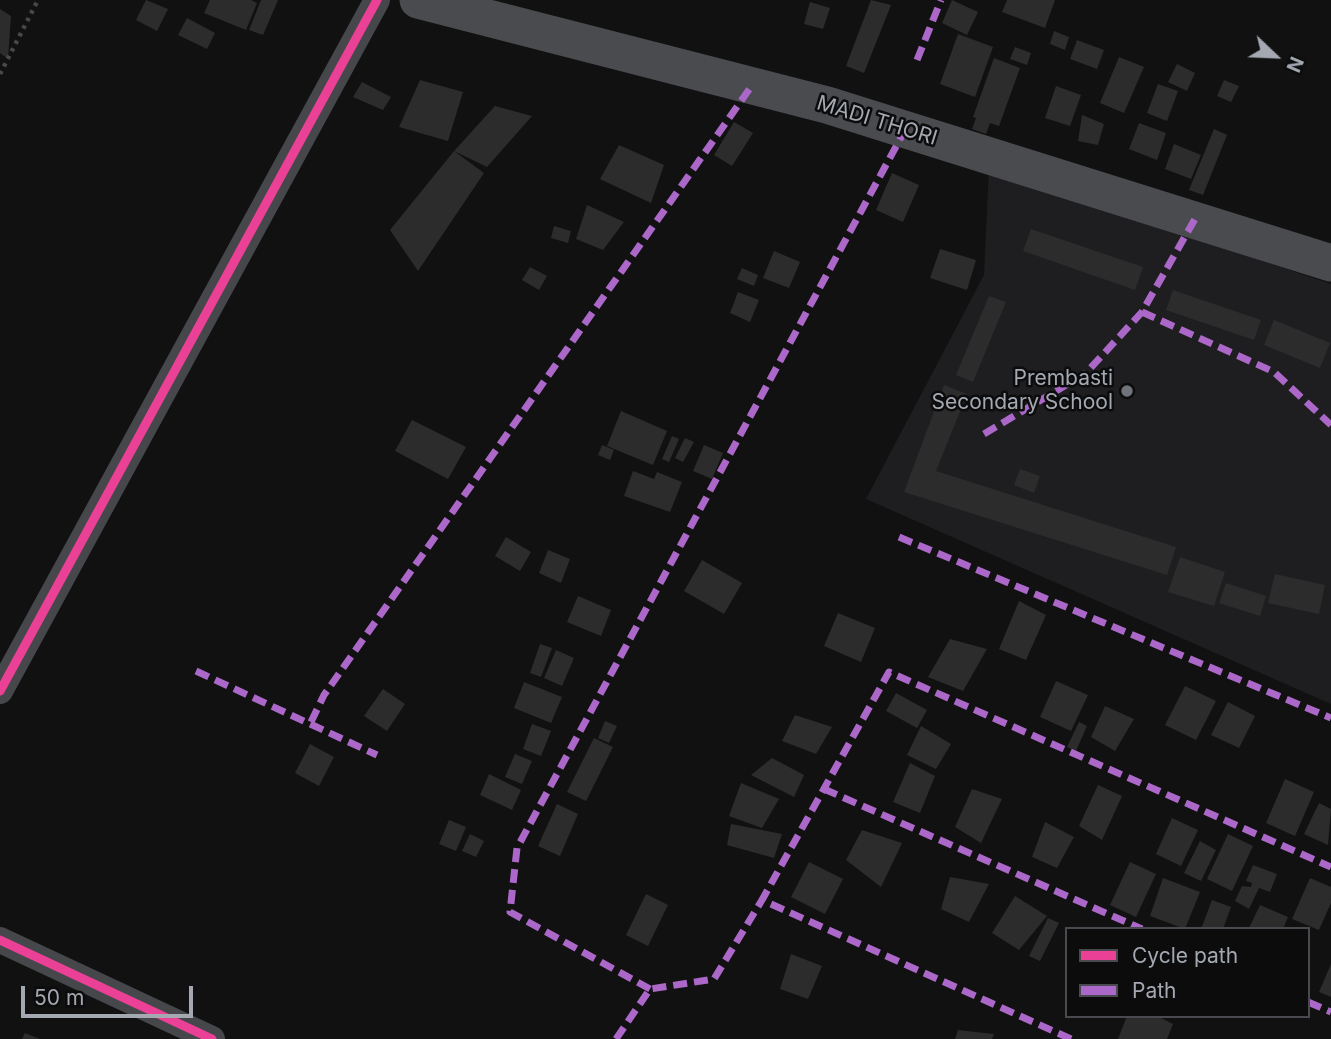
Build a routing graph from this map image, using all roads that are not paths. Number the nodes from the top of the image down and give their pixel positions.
1 (377, 0) edge
2 (418, 0) edge
3 (1331, 262) edge
4 (0, 691) edge
5 (0, 940) edge
6 (212, 1039) edge

1 - 4 street
2 - 3 main road, MADI THORI
5 - 6 street

